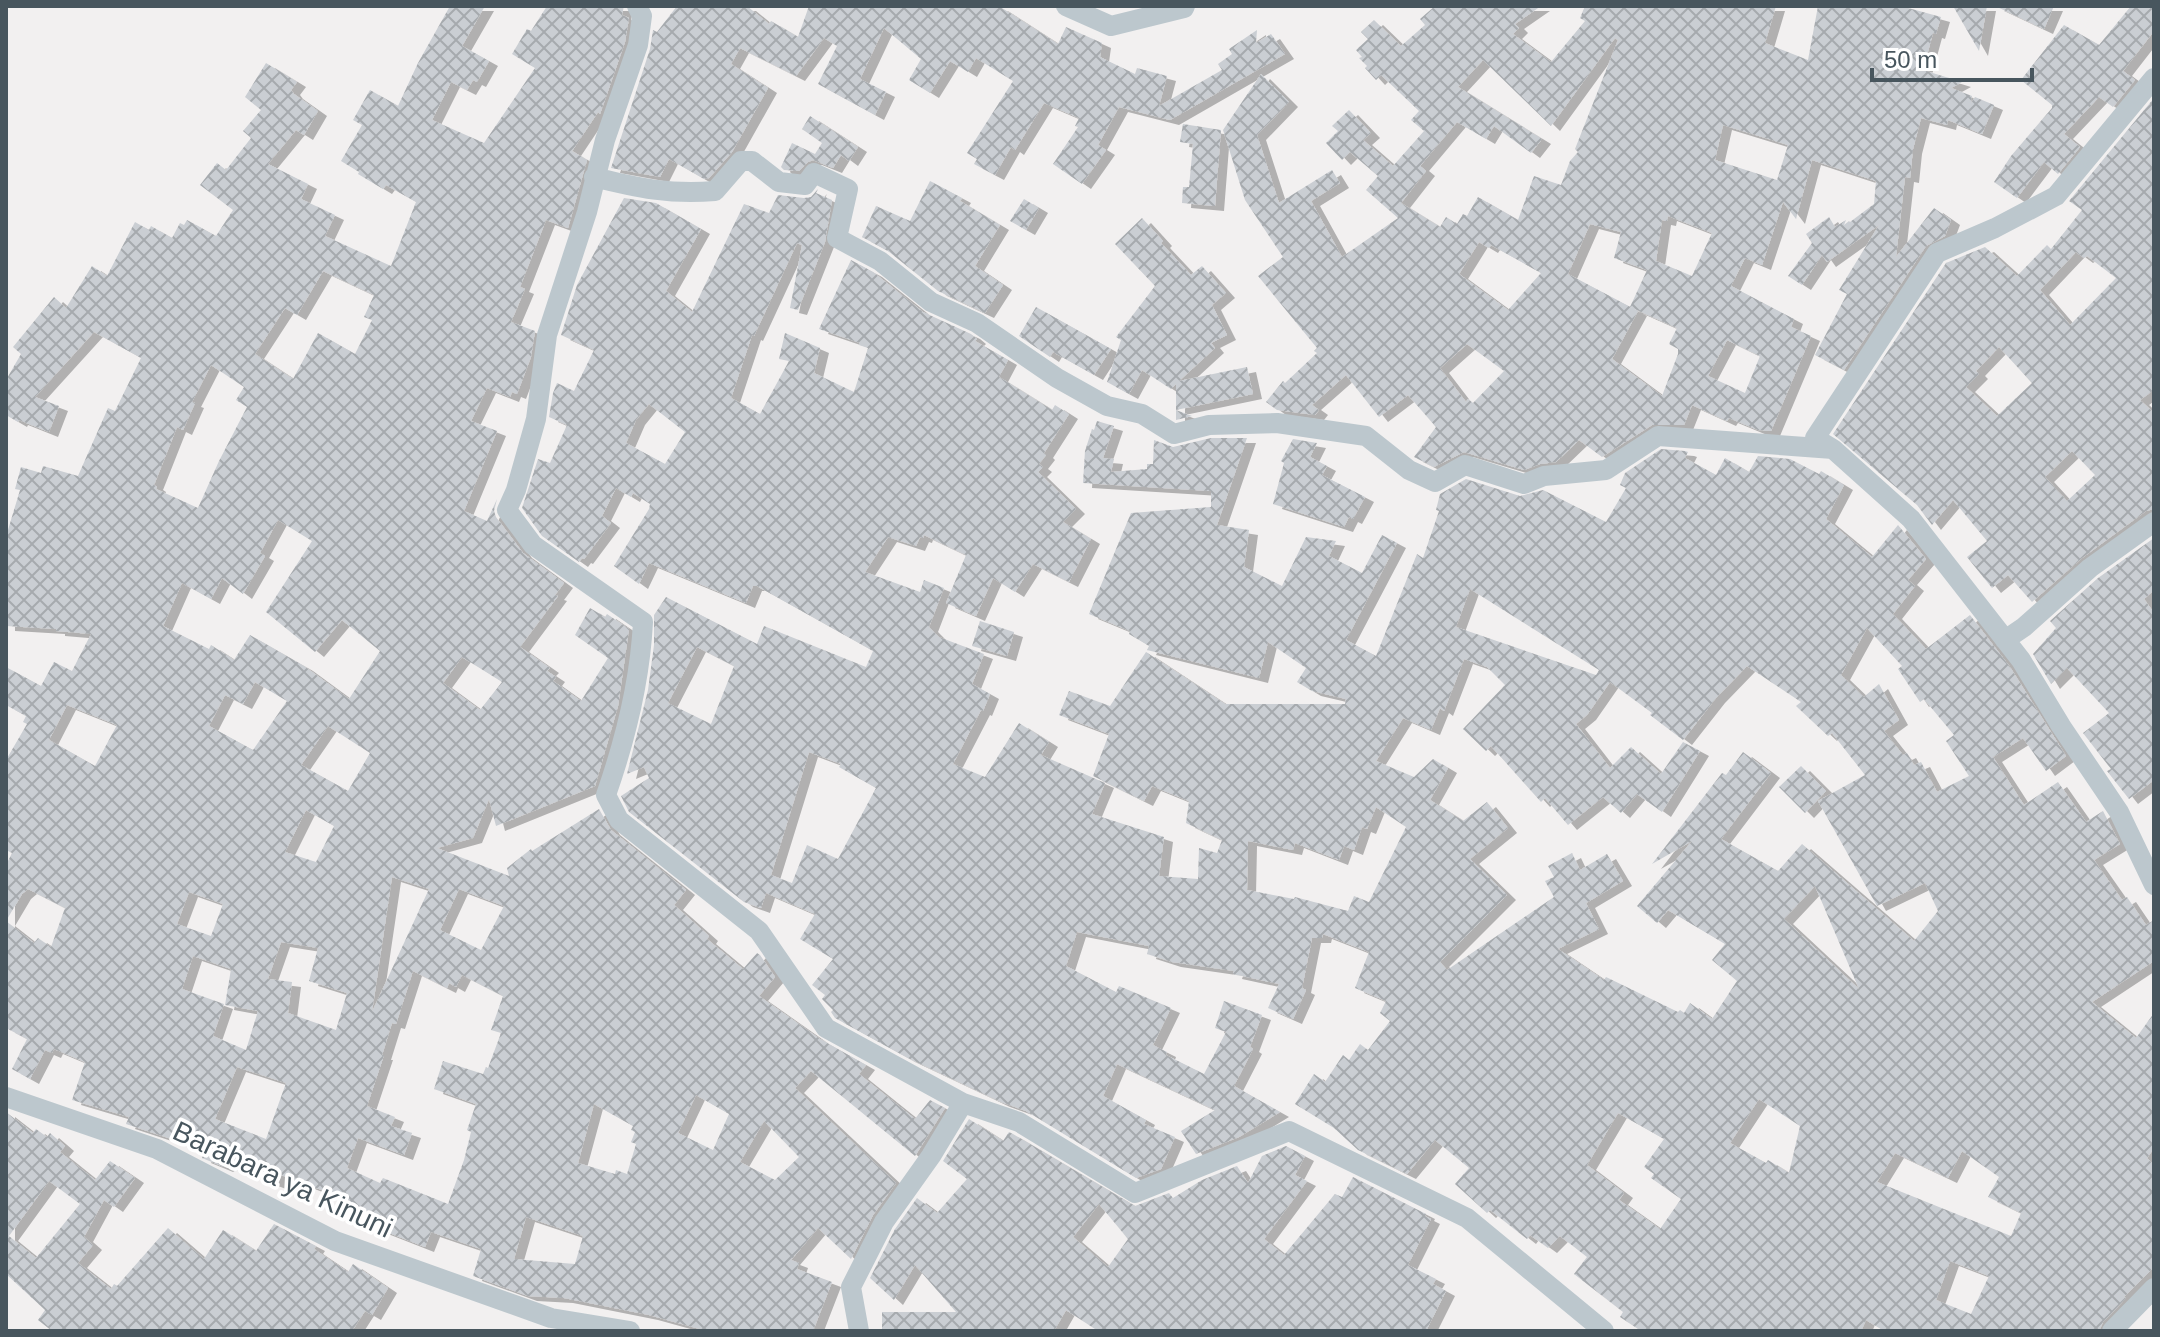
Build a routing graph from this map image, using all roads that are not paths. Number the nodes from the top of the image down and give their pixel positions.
1 (637, 6) edge
2 (1066, 6) edge
3 (1185, 6) edge
4 (2154, 78) edge
5 (594, 177) junction
6 (1833, 449) junction
7 (2154, 522) edge
8 (2005, 640) junction
9 (2154, 885) edge
10 (6, 1097) edge
11 (963, 1103) junction
12 (2154, 1288) edge
13 (2119, 1327) edge
14 (630, 1331) edge
15 (859, 1331) edge
16 (1604, 1331) edge

1 - 5 street
2 - 3 street
4 - 6 street
5 - 6 street
5 - 11 street
6 - 8 street
7 - 8 street
8 - 9 street
10 - 14 street, Barabara ya Kinuni
11 - 15 street
11 - 16 street
12 - 13 street

